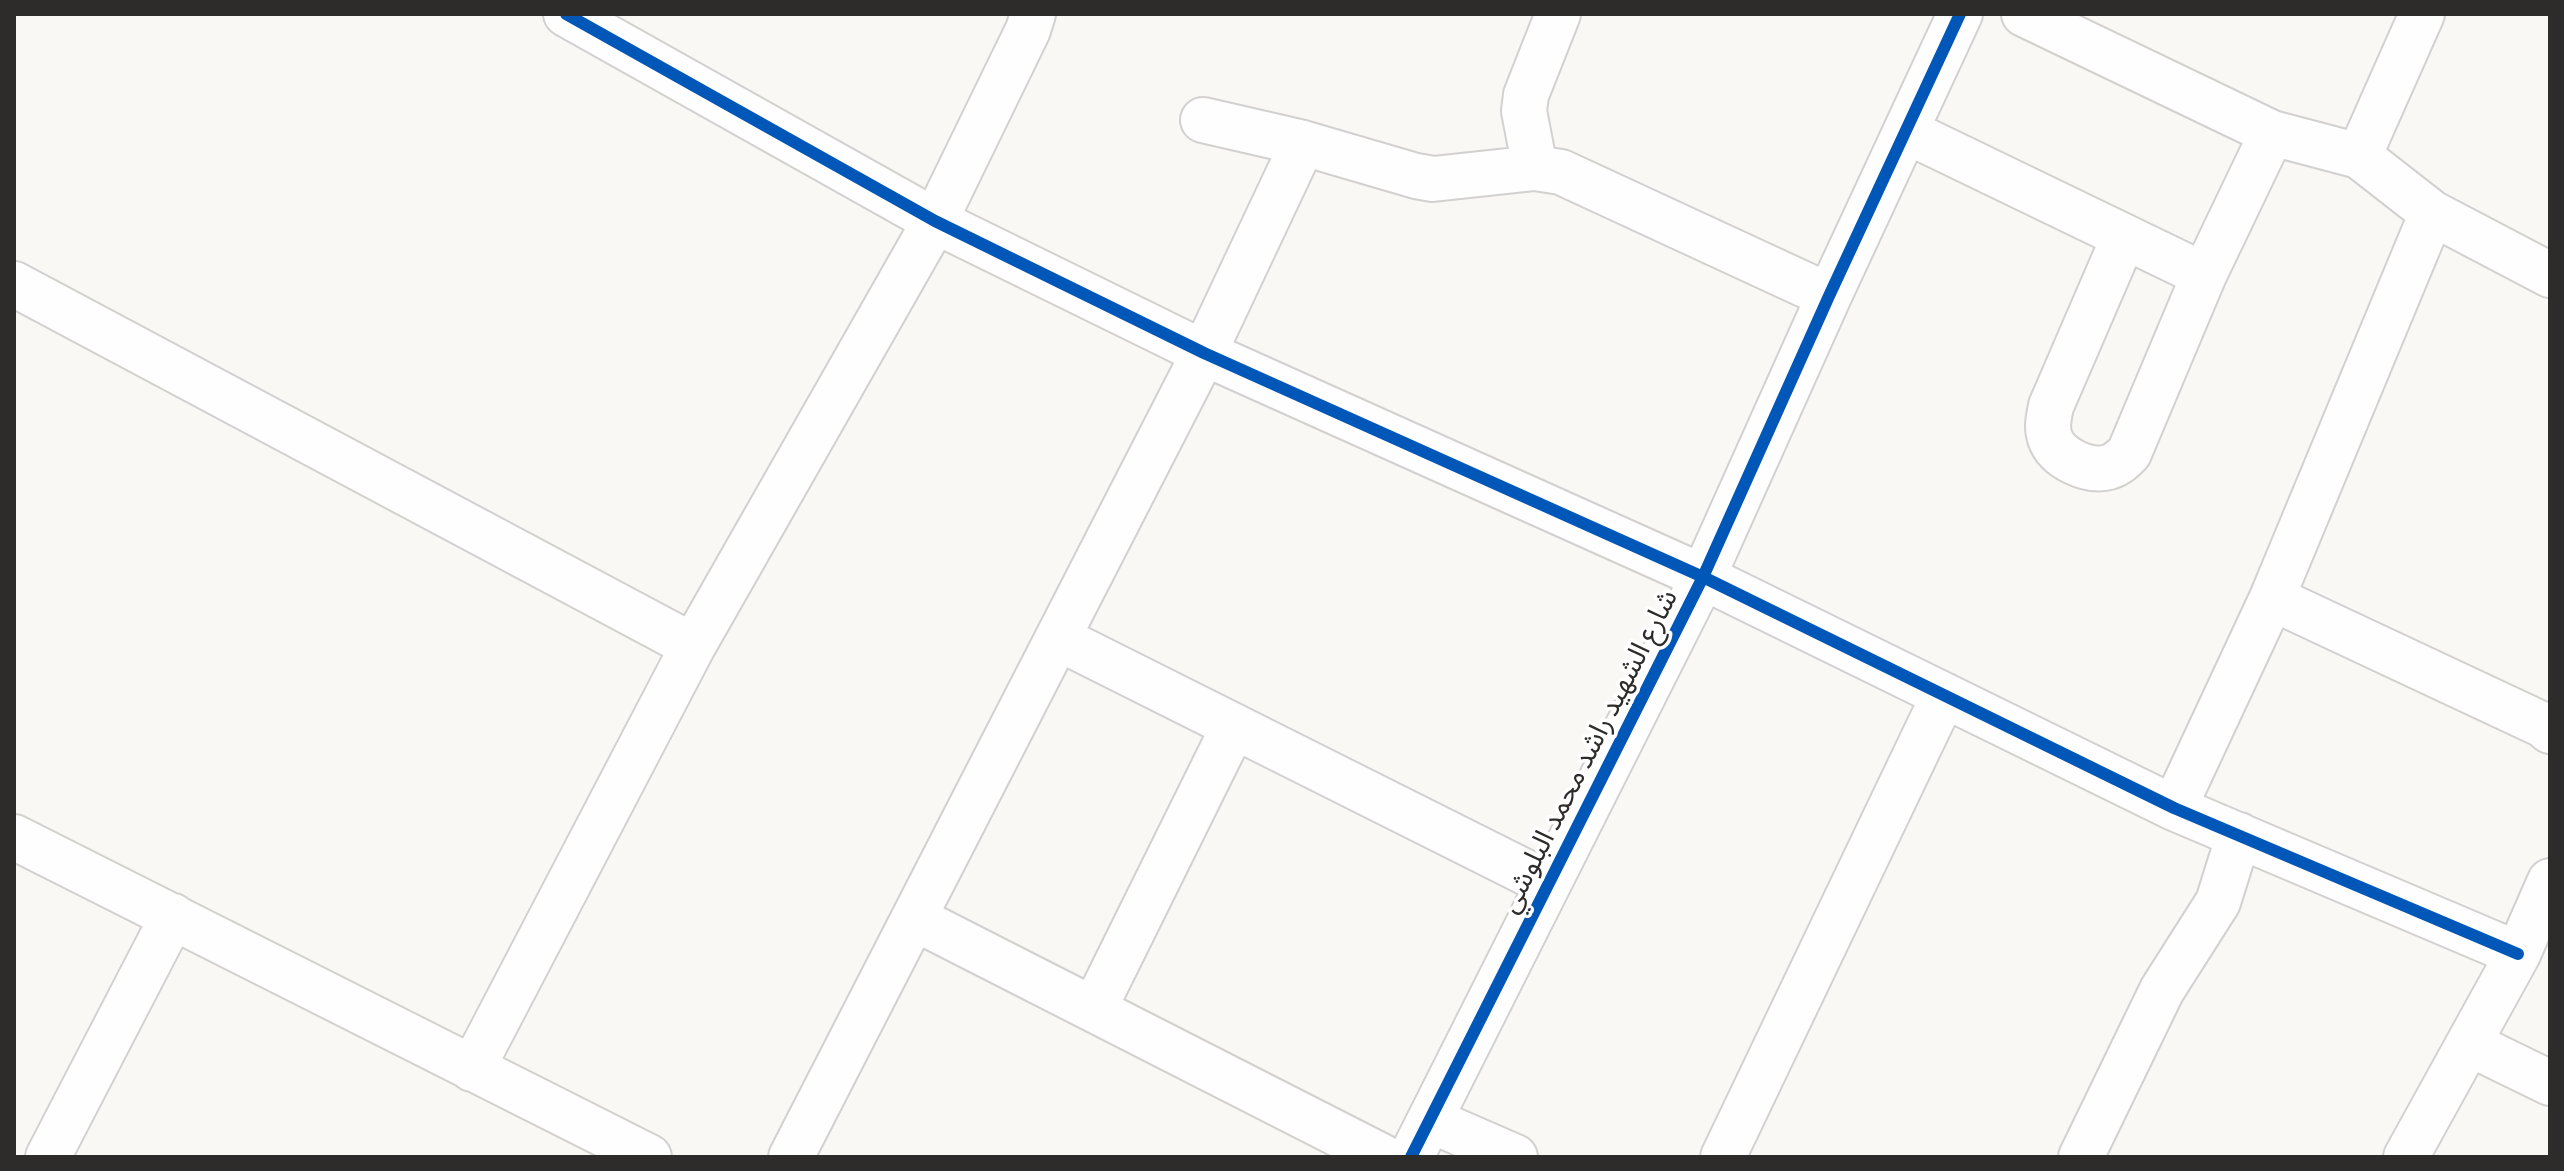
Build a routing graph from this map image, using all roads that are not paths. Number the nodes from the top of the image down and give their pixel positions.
1 (566, 14) edge
2 (1033, 14) edge
3 (1960, 14) edge
4 (2024, 14) edge
5 (2422, 14) edge
6 (1548, 17) edge
7 (1203, 120) dead end
8 (1906, 131) junction
9 (2272, 133) junction
10 (1303, 143) junction
11 (2359, 156) junction
12 (1535, 168) junction
13 (2432, 213) junction
14 (935, 221) junction
15 (2124, 237) junction
16 (2204, 275) junction
17 (2550, 275) edge
18 (14, 284) edge
19 (1829, 296) junction
20 (1204, 353) junction
21 (1703, 577) junction
22 (2272, 598) junction
23 (1058, 638) junction
24 (693, 646) junction
25 (1944, 695) junction
26 (1234, 726) junction
27 (2550, 731) edge
28 (2174, 808) junction
29 (2239, 835) junction
30 (14, 837) edge
31 (2550, 881) edge
32 (1547, 883) junction
33 (173, 916) junction
34 (914, 918) junction
35 (2518, 954) junction
36 (1094, 1009) junction
37 (2470, 1044) junction
38 (472, 1069) junction
39 (2550, 1083) edge
40 (1421, 1138) edge
41 (639, 1155) edge
42 (48, 1157) edge
43 (791, 1157) edge
44 (1383, 1157) edge
45 (1515, 1157) edge
46 (1723, 1157) edge
47 (2081, 1157) edge
48 (2406, 1157) edge

1 - 14 street
2 - 14 street
3 - 8 street, شارع الشهيد راشد محمد البلوشي
4 - 9 street
5 - 11 street
6 - 12 street
7 - 10 street
8 - 15 street
8 - 19 street, شارع الشهيد راشد محمد البلوشي
9 - 11 street
9 - 16 street
10 - 12 street
10 - 20 street
11 - 13 street
12 - 19 street
13 - 17 street
13 - 22 street
14 - 20 street
14 - 24 street
15 - 16 street
15 - 16 street
18 - 24 street
19 - 21 street, شارع الشهيد راشد محمد البلوشي
20 - 21 street
20 - 23 street
21 - 25 street
21 - 32 street, شارع الشهيد راشد محمد البلوشي
22 - 27 street
22 - 28 street
23 - 26 street
23 - 34 street
24 - 38 street
25 - 28 street
25 - 46 street
26 - 32 street
26 - 36 street
28 - 29 street
29 - 35 street
29 - 47 street
30 - 33 street
31 - 35 street
32 - 40 street, شارع الشهيد راشد محمد البلوشي
33 - 38 street
33 - 42 street
34 - 36 street
34 - 43 street
35 - 37 street
36 - 44 street
37 - 39 street
37 - 48 street
38 - 41 street
40 - 45 street

